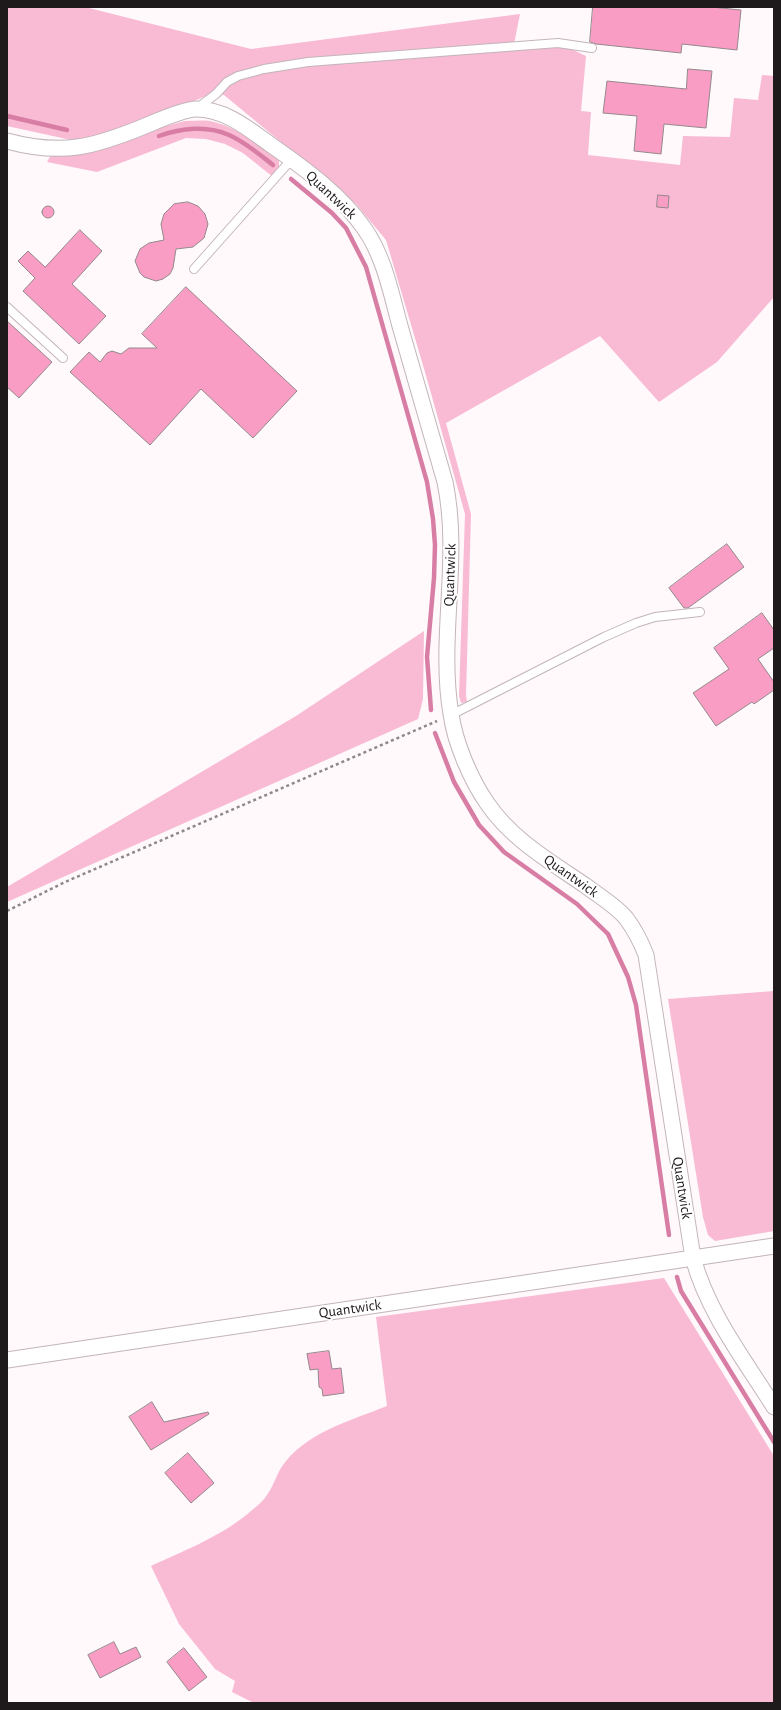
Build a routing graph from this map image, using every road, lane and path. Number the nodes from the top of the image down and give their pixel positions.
1 (592, 48) dead end
2 (195, 109) junction
3 (7, 141) edge
4 (292, 159) junction
5 (194, 268) dead end
6 (7, 307) edge
7 (63, 358) dead end
8 (700, 612) dead end
9 (451, 715) junction
10 (7, 911) edge
11 (774, 1246) edge
12 (693, 1258) junction
13 (7, 1360) edge
14 (774, 1407) edge

1 - 2 lane
2 - 3 street
2 - 4 street, Quantwick
4 - 5 lane
4 - 9 street, Quantwick
6 - 7 lane
8 - 9 lane
9 - 10 path
9 - 12 street, Quantwick
11 - 12 street, Quantwick
12 - 13 street, Quantwick
12 - 14 street, Quantwick

